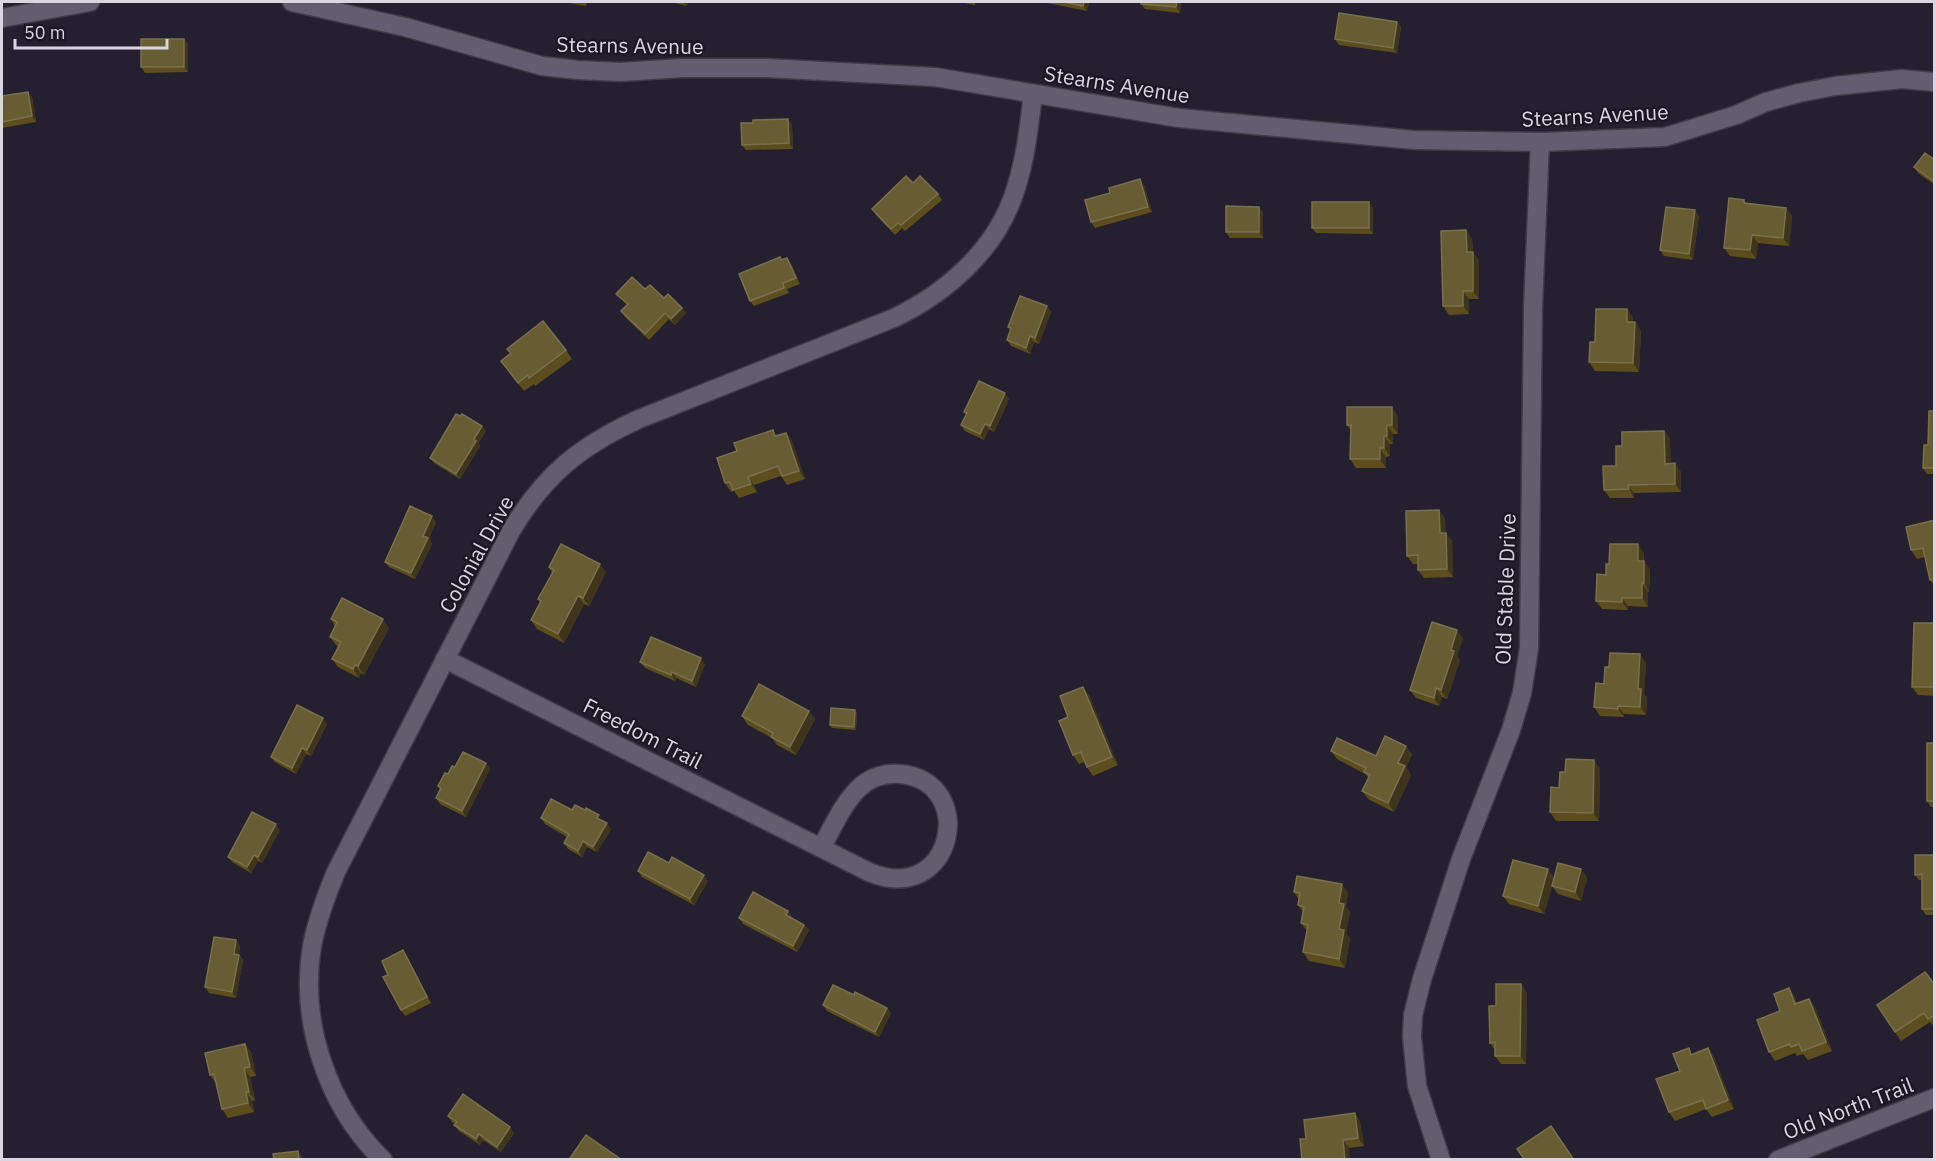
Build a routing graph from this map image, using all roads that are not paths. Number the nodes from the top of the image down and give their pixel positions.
1 (90, 2) edge
2 (292, 2) edge
3 (2, 18) edge
4 (1935, 82) edge
5 (1033, 94) junction
6 (1540, 142) junction
7 (445, 659) junction
8 (820, 848) junction
9 (1935, 1098) edge
10 (383, 1160) edge
11 (1441, 1160) edge
12 (1778, 1160) edge

1 - 3 street
2 - 5 street, Stearns Avenue
4 - 6 street, Stearns Avenue
5 - 6 street, Stearns Avenue
5 - 7 street, Colonial Drive
6 - 11 street, Old Stable Drive
7 - 8 street, Freedom Trail
7 - 10 street, Colonial Drive
8 - 8 street, Freedom Trail
9 - 12 street, Old North Trail

